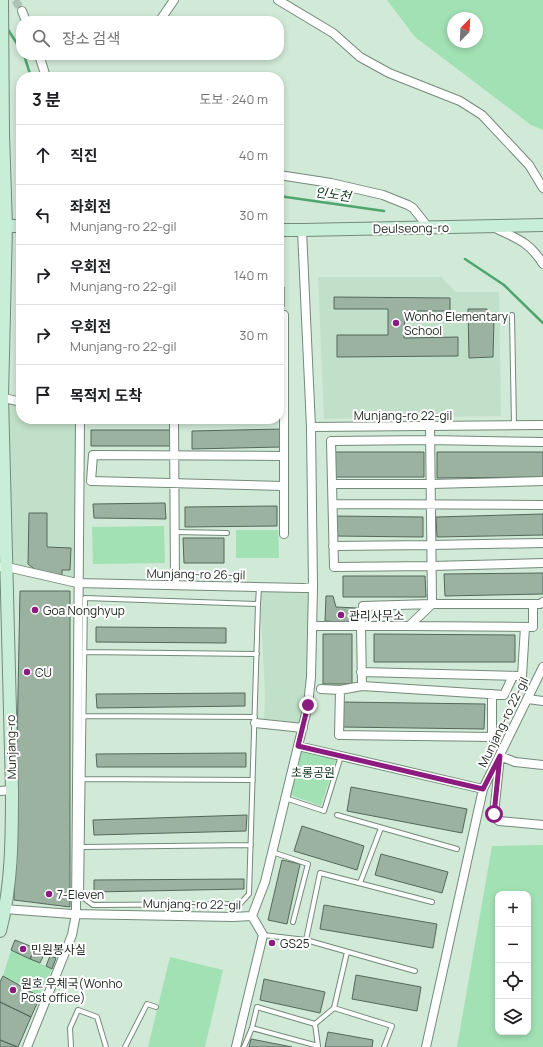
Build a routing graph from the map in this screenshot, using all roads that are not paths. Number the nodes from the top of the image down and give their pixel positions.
1 (2, 0) edge
2 (174, 0) edge
3 (278, 0) edge
4 (22, 11) tunnel mouth
5 (24, 16) edge
6 (163, 16) edge
7 (41, 60) edge
8 (44, 72) edge
9 (1, 134) edge
10 (284, 176) edge
11 (543, 188) edge
12 (543, 225) edge
13 (3, 226) edge
14 (16, 226) edge
15 (490, 226) junction
16 (428, 227) junction
17 (284, 230) edge
18 (302, 230) junction
19 (543, 264) edge
20 (512, 315) dead end
21 (1, 397) edge
22 (16, 401) edge
23 (80, 424) edge
24 (174, 424) edge
25 (283, 424) edge
26 (543, 425) edge
27 (430, 426) junction
28 (514, 426) junction
29 (311, 427) junction
30 (430, 440) junction
31 (543, 442) edge
32 (174, 455) junction
33 (284, 456) junction
34 (543, 481) edge
35 (174, 483) junction
36 (332, 484) junction
37 (431, 484) junction
38 (284, 486) junction
39 (333, 504) junction
40 (431, 504) junction
41 (543, 505) edge
42 (175, 532) junction
43 (227, 533) dead end
44 (284, 534) dead end
45 (543, 543) edge
46 (431, 545) junction
47 (333, 546) junction
48 (543, 563) edge
49 (432, 566) junction
50 (4, 567) edge
51 (79, 583) junction
52 (175, 586) junction
53 (259, 587) junction
54 (313, 587) junction
55 (543, 602) edge
56 (258, 604) junction
57 (432, 604) junction
58 (534, 604) junction
59 (312, 626) junction
60 (361, 626) junction
61 (409, 626) junction
62 (524, 627) junction
63 (84, 652) junction
64 (257, 654) junction
65 (543, 667) edge
66 (361, 672) junction
67 (513, 676) junction
68 (362, 686) junction
69 (321, 689) dead end
70 (340, 690) junction
71 (492, 694) junction
72 (528, 699) junction
73 (543, 701) edge
74 (83, 716) junction
75 (255, 720) junction
76 (303, 728) junction
77 (298, 746) junction
78 (341, 756) junction
79 (500, 756) junction
80 (543, 765) edge
81 (82, 779) junction
82 (253, 780) junction
83 (483, 789) junction
84 (12, 790) junction
85 (0, 791) edge
86 (285, 798) junction
87 (337, 816) dead end
88 (543, 825) edge
89 (380, 828) junction
90 (251, 845) junction
91 (82, 847) junction
92 (457, 849) dead end
93 (272, 852) junction
94 (360, 883) junction
95 (432, 902) dead end
96 (4, 909) junction
97 (76, 914) junction
98 (252, 916) junction
99 (293, 922) dead end
100 (0, 931) edge
101 (263, 935) junction
102 (306, 940) junction
103 (347, 952) junction
104 (415, 972) dead end
105 (156, 1007) dead end
106 (334, 1008) junction
107 (315, 1024) junction
108 (252, 1028) junction
109 (318, 1046) edge
110 (27, 1047) edge
111 (71, 1047) edge
112 (106, 1047) edge
113 (125, 1047) edge
114 (236, 1047) edge
115 (244, 1047) edge
116 (384, 1047) edge
117 (426, 1047) edge

1 - 9 street, Munjang-ro
2 - 6 street
3 - 11 street
4 - 5 street
7 - 8 street
9 - 13 street, Munjang-ro
10 - 16 street
12 - 15 street, Deulseong-ro
13 - 14 street
13 - 21 street, Munjang-ro
15 - 16 street, Deulseong-ro
15 - 19 street
16 - 18 street, Deulseong-ro
17 - 18 street, Deulseong-ro
18 - 29 street, Munjang-ro 22-gil
20 - 28 lane
21 - 22 street
21 - 50 street, Munjang-ro
23 - 51 street
24 - 32 street
25 - 33 street
26 - 28 street, Munjang-ro 22-gil
27 - 28 street, Munjang-ro 22-gil
27 - 29 street, Munjang-ro 22-gil
27 - 30 street
29 - 54 street, Munjang-ro 22-gil
30 - 31 street
30 - 36 street
30 - 37 street
32 - 33 street
32 - 35 street
32 - 35 street
33 - 38 street
34 - 37 street
35 - 38 street
35 - 42 street
36 - 37 street
36 - 39 street
37 - 40 street
38 - 44 street
39 - 40 street
39 - 47 street
40 - 41 street
40 - 46 street
42 - 43 lane
42 - 52 street
45 - 46 street
46 - 47 street
46 - 49 street
47 - 49 street
48 - 49 street
49 - 57 street
50 - 51 street, Munjang-ro 26-gil
50 - 84 street, Munjang-ro
51 - 52 street, Munjang-ro 26-gil
51 - 97 street
52 - 53 street, Munjang-ro 26-gil
53 - 54 street, Munjang-ro 26-gil
53 - 56 lane
54 - 59 street, Munjang-ro 22-gil
55 - 58 street
56 - 63 lane
56 - 64 lane
57 - 58 street
57 - 60 street
57 - 61 street
58 - 62 street
59 - 60 street
59 - 76 street, Munjang-ro 22-gil
60 - 61 street
60 - 66 street
61 - 62 street
62 - 67 street
63 - 64 lane
63 - 74 lane
64 - 75 lane
65 - 72 street, Munjang-ro 22-gil
66 - 67 street
66 - 68 street
67 - 71 street
68 - 70 street
68 - 71 street
69 - 70 street
70 - 71 street
72 - 73 street
72 - 79 street, Munjang-ro 22-gil
74 - 75 lane
74 - 81 lane
75 - 76 street
75 - 82 lane
76 - 77 street, Munjang-ro 22-gil
77 - 78 street
77 - 86 street, Munjang-ro 22-gil
78 - 83 street
78 - 86 lane
79 - 80 street
79 - 83 street, Munjang-ro 22-gil
79 - 88 street
81 - 82 lane
81 - 91 lane
82 - 90 lane
83 - 117 street, Munjang-ro 22-gil
84 - 85 street
84 - 96 street, Munjang-ro
86 - 93 street, Munjang-ro 22-gil
87 - 89 lane
89 - 92 lane
89 - 94 lane
90 - 91 lane
90 - 91 lane
93 - 98 street, Munjang-ro 22-gil
93 - 99 lane
94 - 95 lane
94 - 102 lane
96 - 97 street, Munjang-ro 22-gil
96 - 100 street, Munjang-ro
97 - 98 street, Munjang-ro 22-gil
97 - 110 street
98 - 101 street
101 - 102 lane
101 - 114 street
102 - 103 lane
103 - 104 lane
103 - 106 lane
105 - 113 lane
106 - 107 lane
106 - 116 lane
107 - 108 lane
107 - 109 lane
108 - 109 lane
108 - 115 lane
111 - 112 lane

